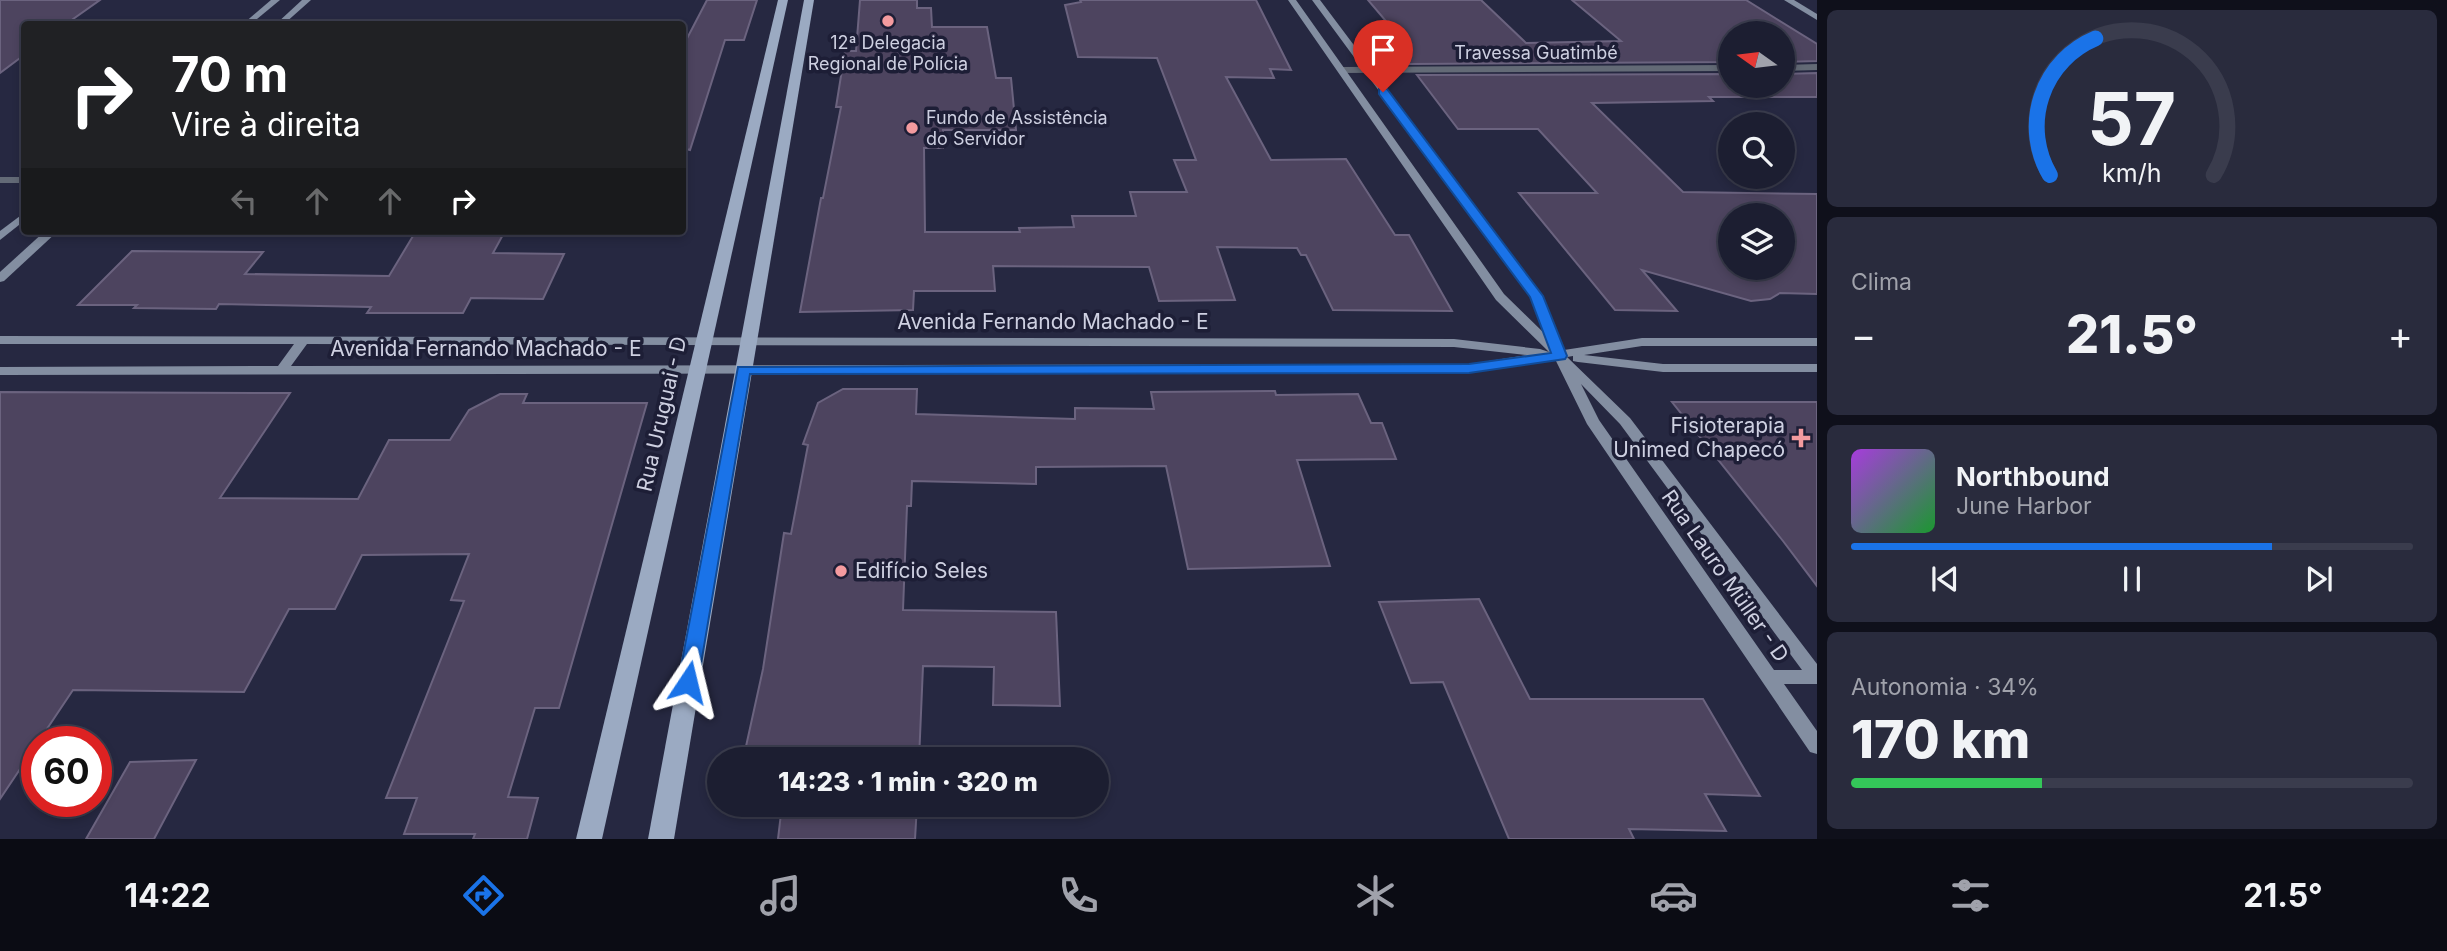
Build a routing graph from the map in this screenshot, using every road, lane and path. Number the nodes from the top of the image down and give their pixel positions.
1 (276, 0) edge
2 (307, 0) edge
3 (782, 0) edge
4 (809, 0) edge
5 (1292, 0) edge
6 (1316, 0) edge
7 (1788, 0) edge
8 (1817, 18) edge
9 (251, 21) edge
10 (284, 21) edge
11 (1817, 67) edge
12 (1718, 68) edge
13 (1796, 68) edge
14 (1341, 70) junction
15 (1367, 70) junction
16 (0, 180) edge
17 (21, 180) edge
18 (21, 219) edge
19 (1463, 221) junction
20 (3, 234) edge
21 (48, 235) edge
22 (0, 278) edge
23 (0, 340) edge
24 (303, 341) junction
25 (704, 342) junction
26 (748, 342) junction
27 (1817, 342) edge
28 (1145, 344) junction
29 (1560, 356) junction
30 (1817, 368) edge
31 (1151, 369) junction
32 (282, 370) junction
33 (697, 370) junction
34 (744, 370) junction
35 (0, 371) edge
36 (1769, 677) junction
37 (1817, 677) edge
38 (1817, 746) edge
39 (589, 839) edge
40 (660, 839) edge

1 - 9 street
2 - 10 street
3 - 25 main road, Rua Uruguai - D
4 - 26 main road
5 - 14 street, Rua Lauro Müller - D
6 - 15 street, Rua Lauro Müller - D
7 - 8 street
11 - 13 lane
12 - 15 lane, Travessa Guatimbé
14 - 15 lane, Travessa Guatimbé
14 - 19 street, Rua Lauro Müller - D
15 - 19 street, Rua Lauro Müller - D
16 - 17 lane
18 - 20 street
19 - 29 street, Rua Lauro Müller - D
19 - 29 street, Rua Lauro Müller - D
21 - 22 street
23 - 24 street, Avenida Fernando Machado - E
24 - 25 street, Avenida Fernando Machado - E
24 - 32 street
25 - 26 street, Avenida Fernando Machado - E
25 - 33 main road, Rua Uruguai - D
26 - 28 street, Avenida Fernando Machado - E
26 - 34 main road
27 - 29 street, Avenida Fernando Machado - E
28 - 29 street, Avenida Fernando Machado - E
28 - 31 street
29 - 30 street, Avenida Fernando Machado - E
29 - 31 street, Avenida Fernando Machado - E
29 - 36 street, Rua Lauro Müller - D
29 - 37 street, Rua Lauro Müller - D
31 - 34 street, Avenida Fernando Machado - E
32 - 33 street, Avenida Fernando Machado - E
32 - 35 street, Avenida Fernando Machado - E
33 - 34 street, Avenida Fernando Machado - E
33 - 39 main road, Rua Uruguai - D
34 - 40 main road
36 - 37 street
36 - 38 street, Rua Lauro Müller - D

